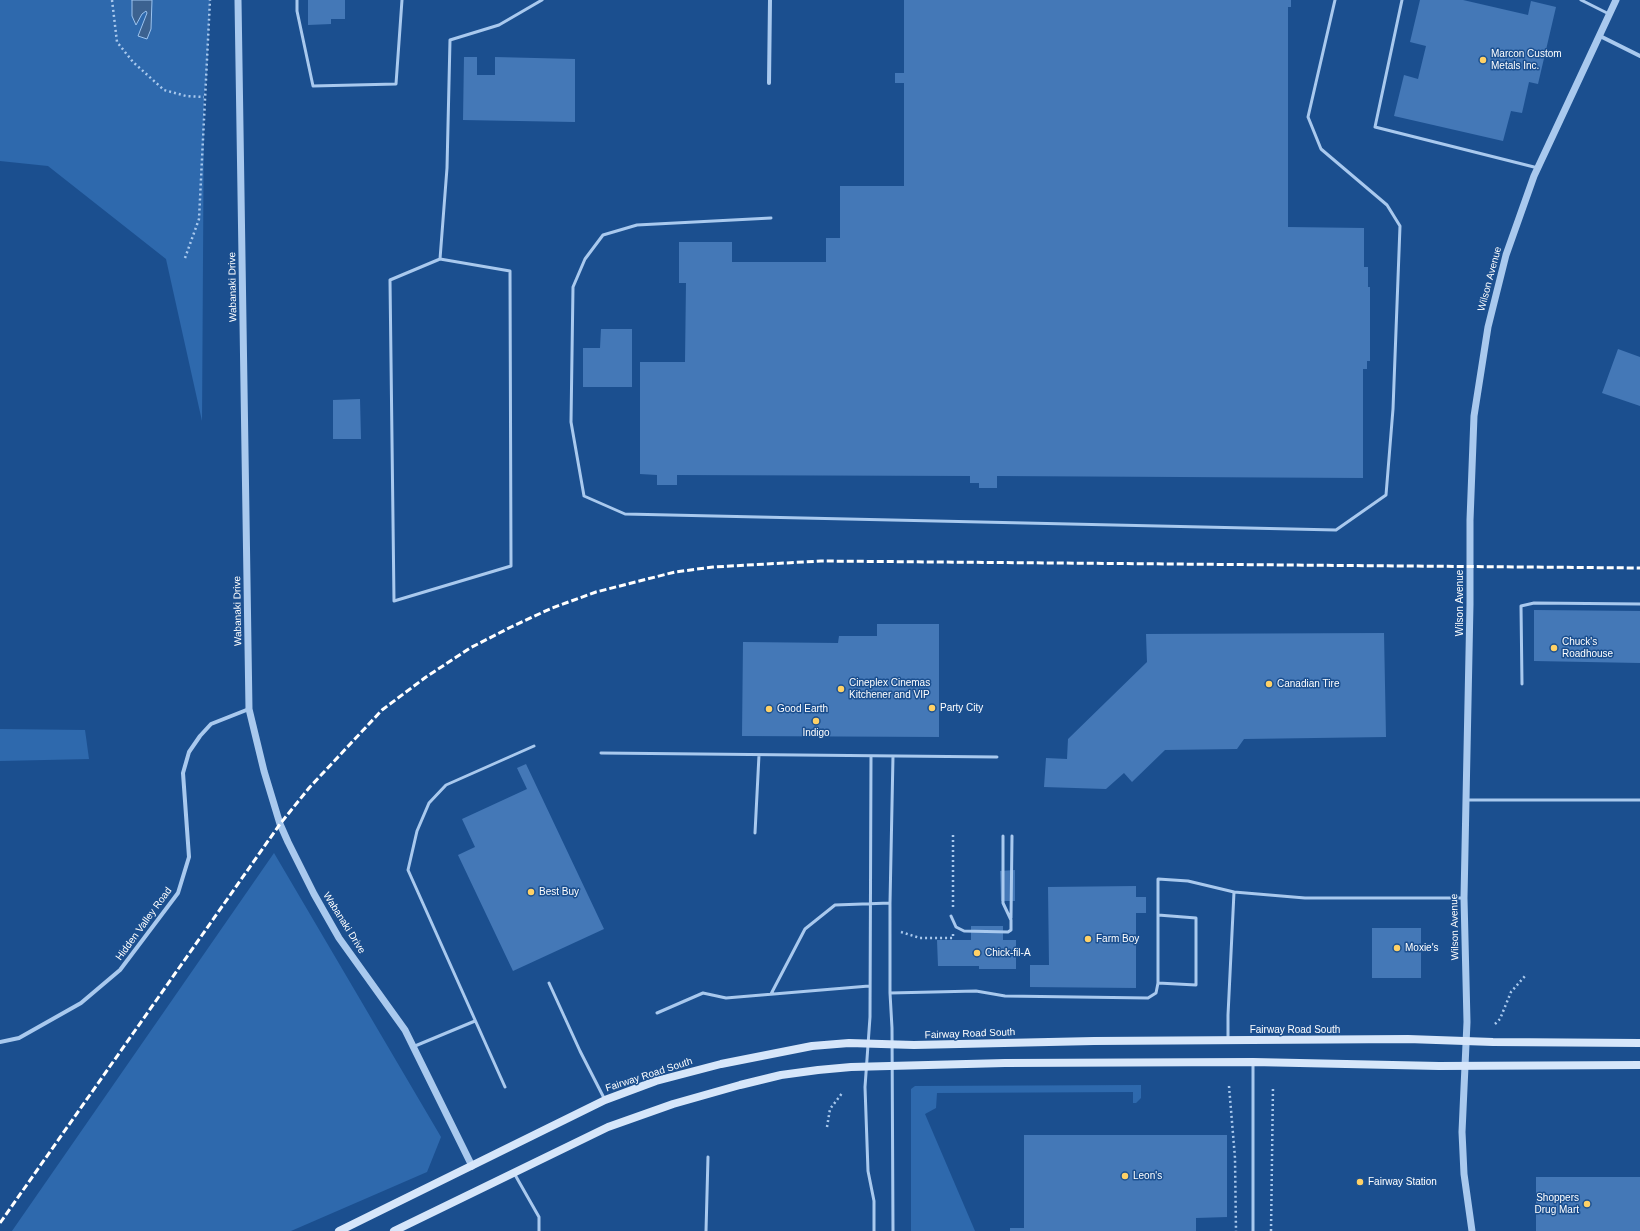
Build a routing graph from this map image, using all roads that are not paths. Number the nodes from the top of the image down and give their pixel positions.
1 (238, 0) edge
2 (297, 0) edge
3 (402, 0) edge
4 (542, 0) edge
5 (770, 0) edge
6 (1335, 0) edge
7 (1402, 0) edge
8 (1581, 0) edge
9 (1616, 0) edge
10 (1610, 15) junction
11 (1600, 36) junction
12 (1640, 56) edge
13 (769, 83) dead end
14 (1538, 168) junction
15 (771, 218) dead end
16 (440, 259) junction
17 (1640, 604) edge
18 (1522, 684) dead end
19 (249, 709) junction
20 (534, 746) dead end
21 (601, 753) dead end
22 (758, 755) junction
23 (871, 756) junction
24 (892, 756) junction
25 (997, 757) dead end
26 (1465, 800) junction
27 (1640, 800) edge
28 (755, 833) dead end
29 (1003, 836) dead end
30 (1012, 836) dead end
31 (1234, 892) junction
32 (1464, 898) junction
33 (870, 903) junction
34 (890, 903) junction
35 (1158, 915) junction
36 (951, 916) dead end
37 (1011, 920) junction
38 (1158, 983) junction
39 (549, 984) dead end
40 (869, 986) junction
41 (890, 993) junction
42 (771, 994) junction
43 (657, 1013) dead end
44 (475, 1021) junction
45 (1228, 1040) junction
46 (1466, 1040) junction
47 (0, 1042) edge
48 (1640, 1043) edge
49 (868, 1044) junction
50 (892, 1045) junction
51 (415, 1046) junction
52 (1253, 1062) junction
53 (1465, 1065) junction
54 (1640, 1065) edge
55 (866, 1067) junction
56 (892, 1067) junction
57 (505, 1087) dead end
58 (605, 1100) junction
59 (708, 1157) dead end
60 (472, 1166) junction
61 (514, 1173) junction
62 (339, 1231) edge
63 (394, 1231) edge
64 (539, 1231) edge
65 (706, 1231) edge
66 (874, 1231) edge
67 (893, 1231) edge
68 (1253, 1231) edge
69 (1472, 1231) edge

1 - 19 street, Wabanaki Drive
2 - 3 lane
4 - 16 lane
5 - 13 street
6 - 15 lane
7 - 14 lane
8 - 10 lane
9 - 10 street, Wilson Avenue
10 - 11 street, Wilson Avenue
11 - 12 street
11 - 14 street, Wilson Avenue
14 - 26 street, Wilson Avenue
16 - 16 lane
17 - 18 lane
19 - 47 street, Hidden Valley Road
19 - 51 street, Wabanaki Drive
20 - 44 lane
21 - 22 lane
22 - 23 lane
22 - 28 lane
23 - 24 lane
23 - 33 lane
24 - 25 lane
24 - 34 lane
26 - 27 lane
26 - 32 street, Wilson Avenue
29 - 37 lane
30 - 37 lane
31 - 32 lane
31 - 35 lane
31 - 45 lane
32 - 46 street, Wilson Avenue
33 - 34 lane
33 - 40 lane
33 - 42 lane
34 - 41 lane
35 - 38 lane
35 - 38 lane
36 - 37 lane
38 - 41 lane
39 - 58 lane
40 - 42 lane
40 - 49 lane
41 - 50 lane
42 - 43 lane
44 - 51 lane
44 - 57 lane
45 - 46 main road, Fairway Road South
45 - 50 main road, Fairway Road South
46 - 48 main road, Fairway Road South
46 - 53 street, Wilson Avenue
49 - 50 main road, Fairway Road South
49 - 55 lane
49 - 58 main road, Fairway Road South
50 - 56 lane
51 - 60 street, Wabanaki Drive
52 - 53 main road
52 - 56 main road
52 - 68 lane
53 - 54 main road
53 - 69 street, Wilson Avenue
55 - 56 main road
55 - 61 main road
55 - 66 lane
56 - 67 lane
58 - 60 main road, Fairway Road South
59 - 65 lane
60 - 62 main road, Fairway Road South
61 - 63 main road
61 - 64 lane

